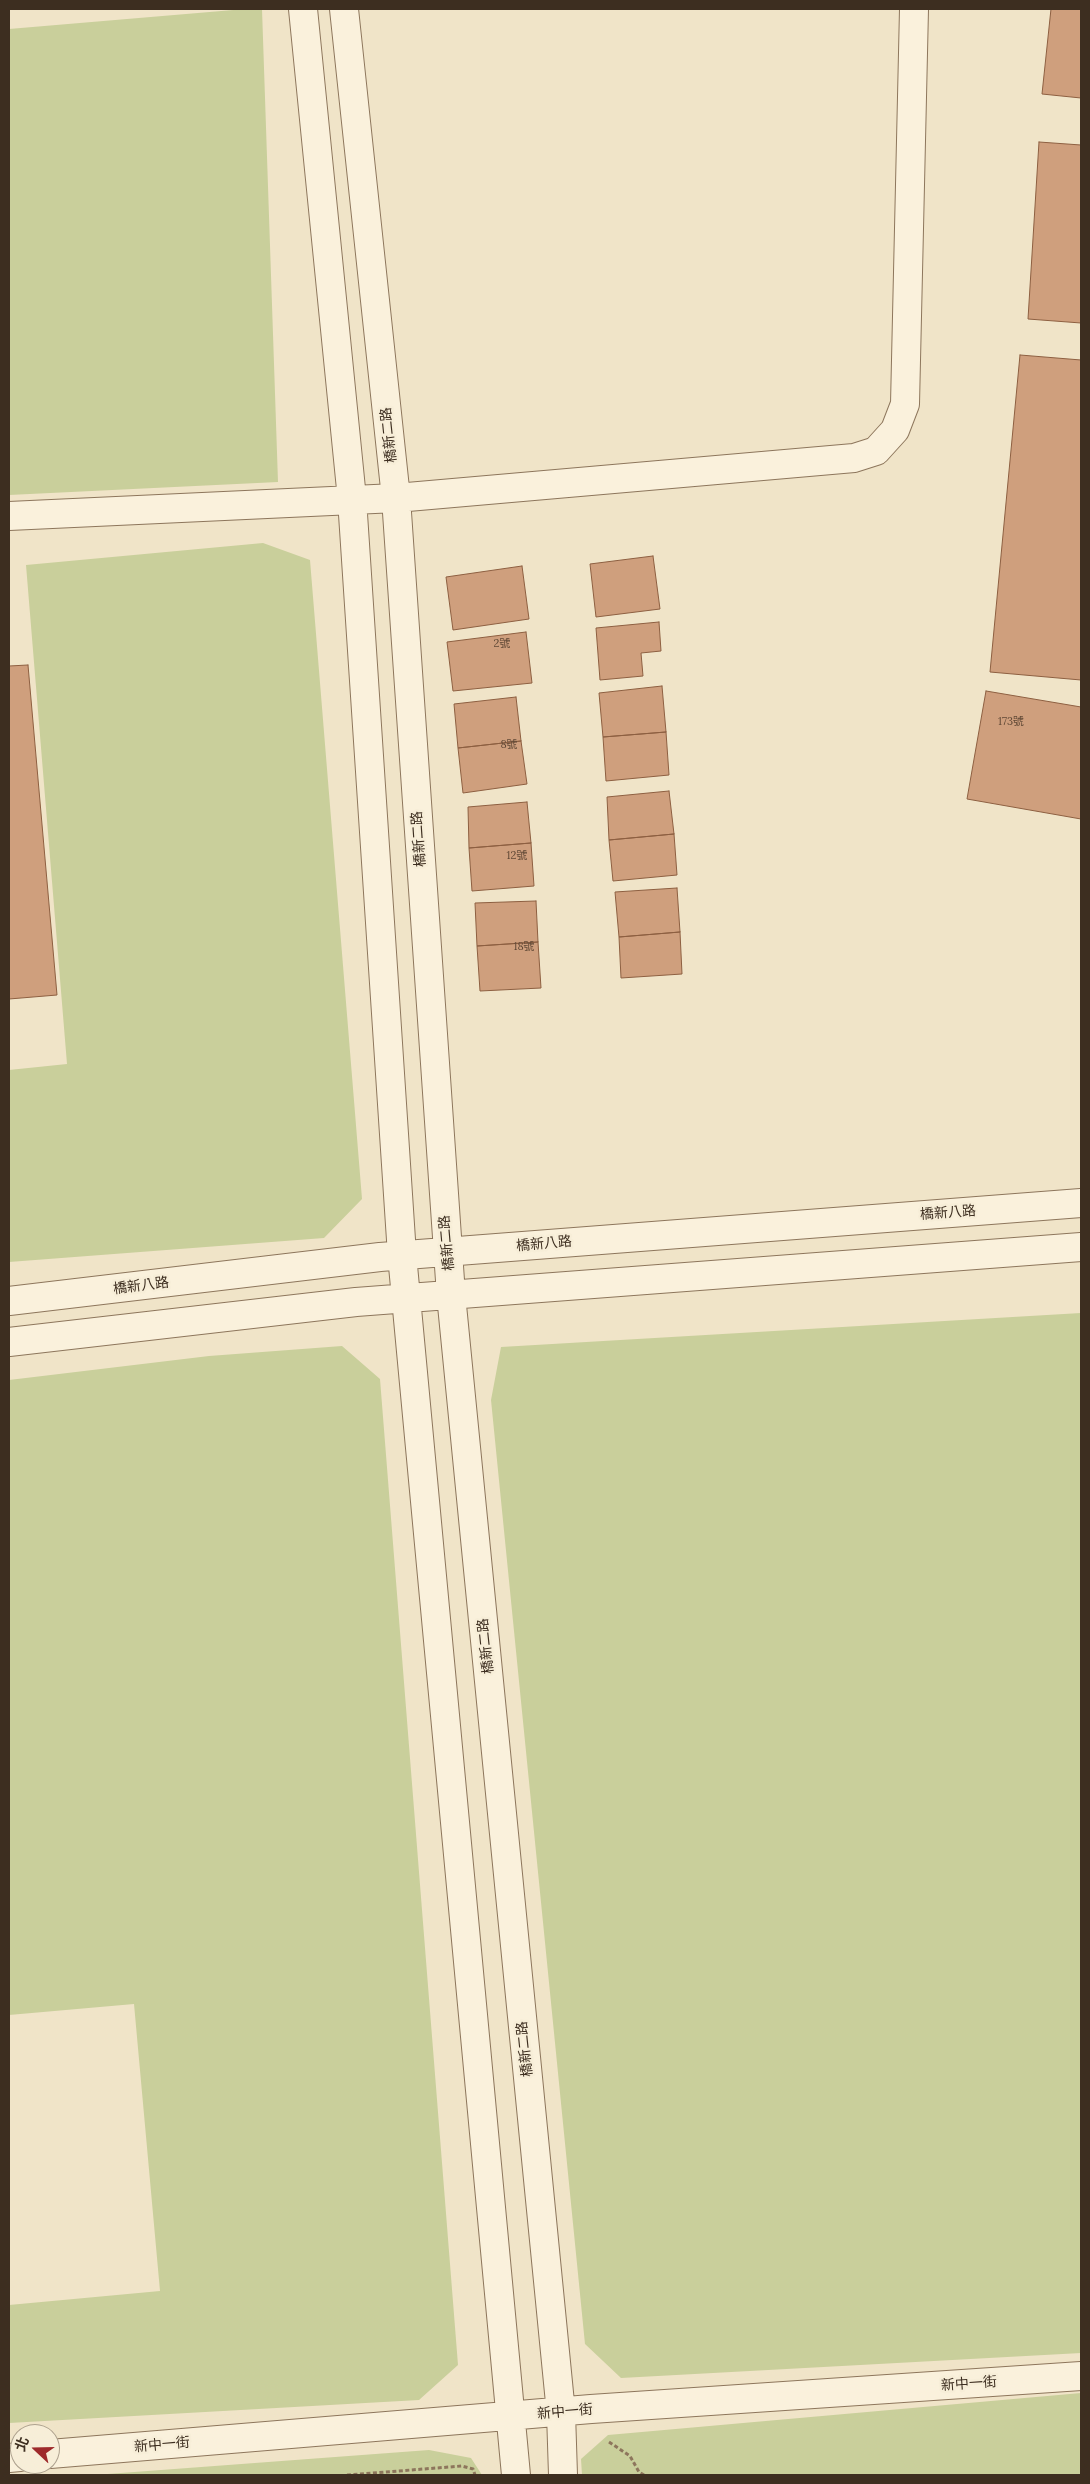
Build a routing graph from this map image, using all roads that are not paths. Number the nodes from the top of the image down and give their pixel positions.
1 (303, 9) edge
2 (344, 9) edge
3 (914, 9) edge
4 (396, 498) junction
5 (352, 499) junction
6 (9, 516) edge
7 (1081, 1203) edge
8 (1081, 1247) edge
9 (448, 1252) junction
10 (402, 1256) junction
11 (452, 1295) junction
12 (406, 1298) junction
13 (9, 1301) edge
14 (9, 1342) edge
15 (1081, 2376) edge
16 (562, 2413) junction
17 (511, 2416) junction
18 (60, 2453) edge
19 (516, 2475) edge
20 (563, 2475) edge

1 - 5 street
2 - 4 street, 橋新二路
3 - 4 street
4 - 5 street
4 - 9 street, 橋新二路
5 - 6 street
5 - 10 street
7 - 9 street, 橋新八路
8 - 11 street
9 - 10 street, 橋新八路
9 - 11 street, 橋新二路
10 - 12 street
10 - 13 street, 橋新八路
11 - 12 street
11 - 16 street, 橋新二路
12 - 14 street
12 - 17 street
15 - 16 street, 新中一街
16 - 17 street, 新中一街
16 - 20 street, 橋新二路
17 - 18 street, 新中一街
17 - 19 street

